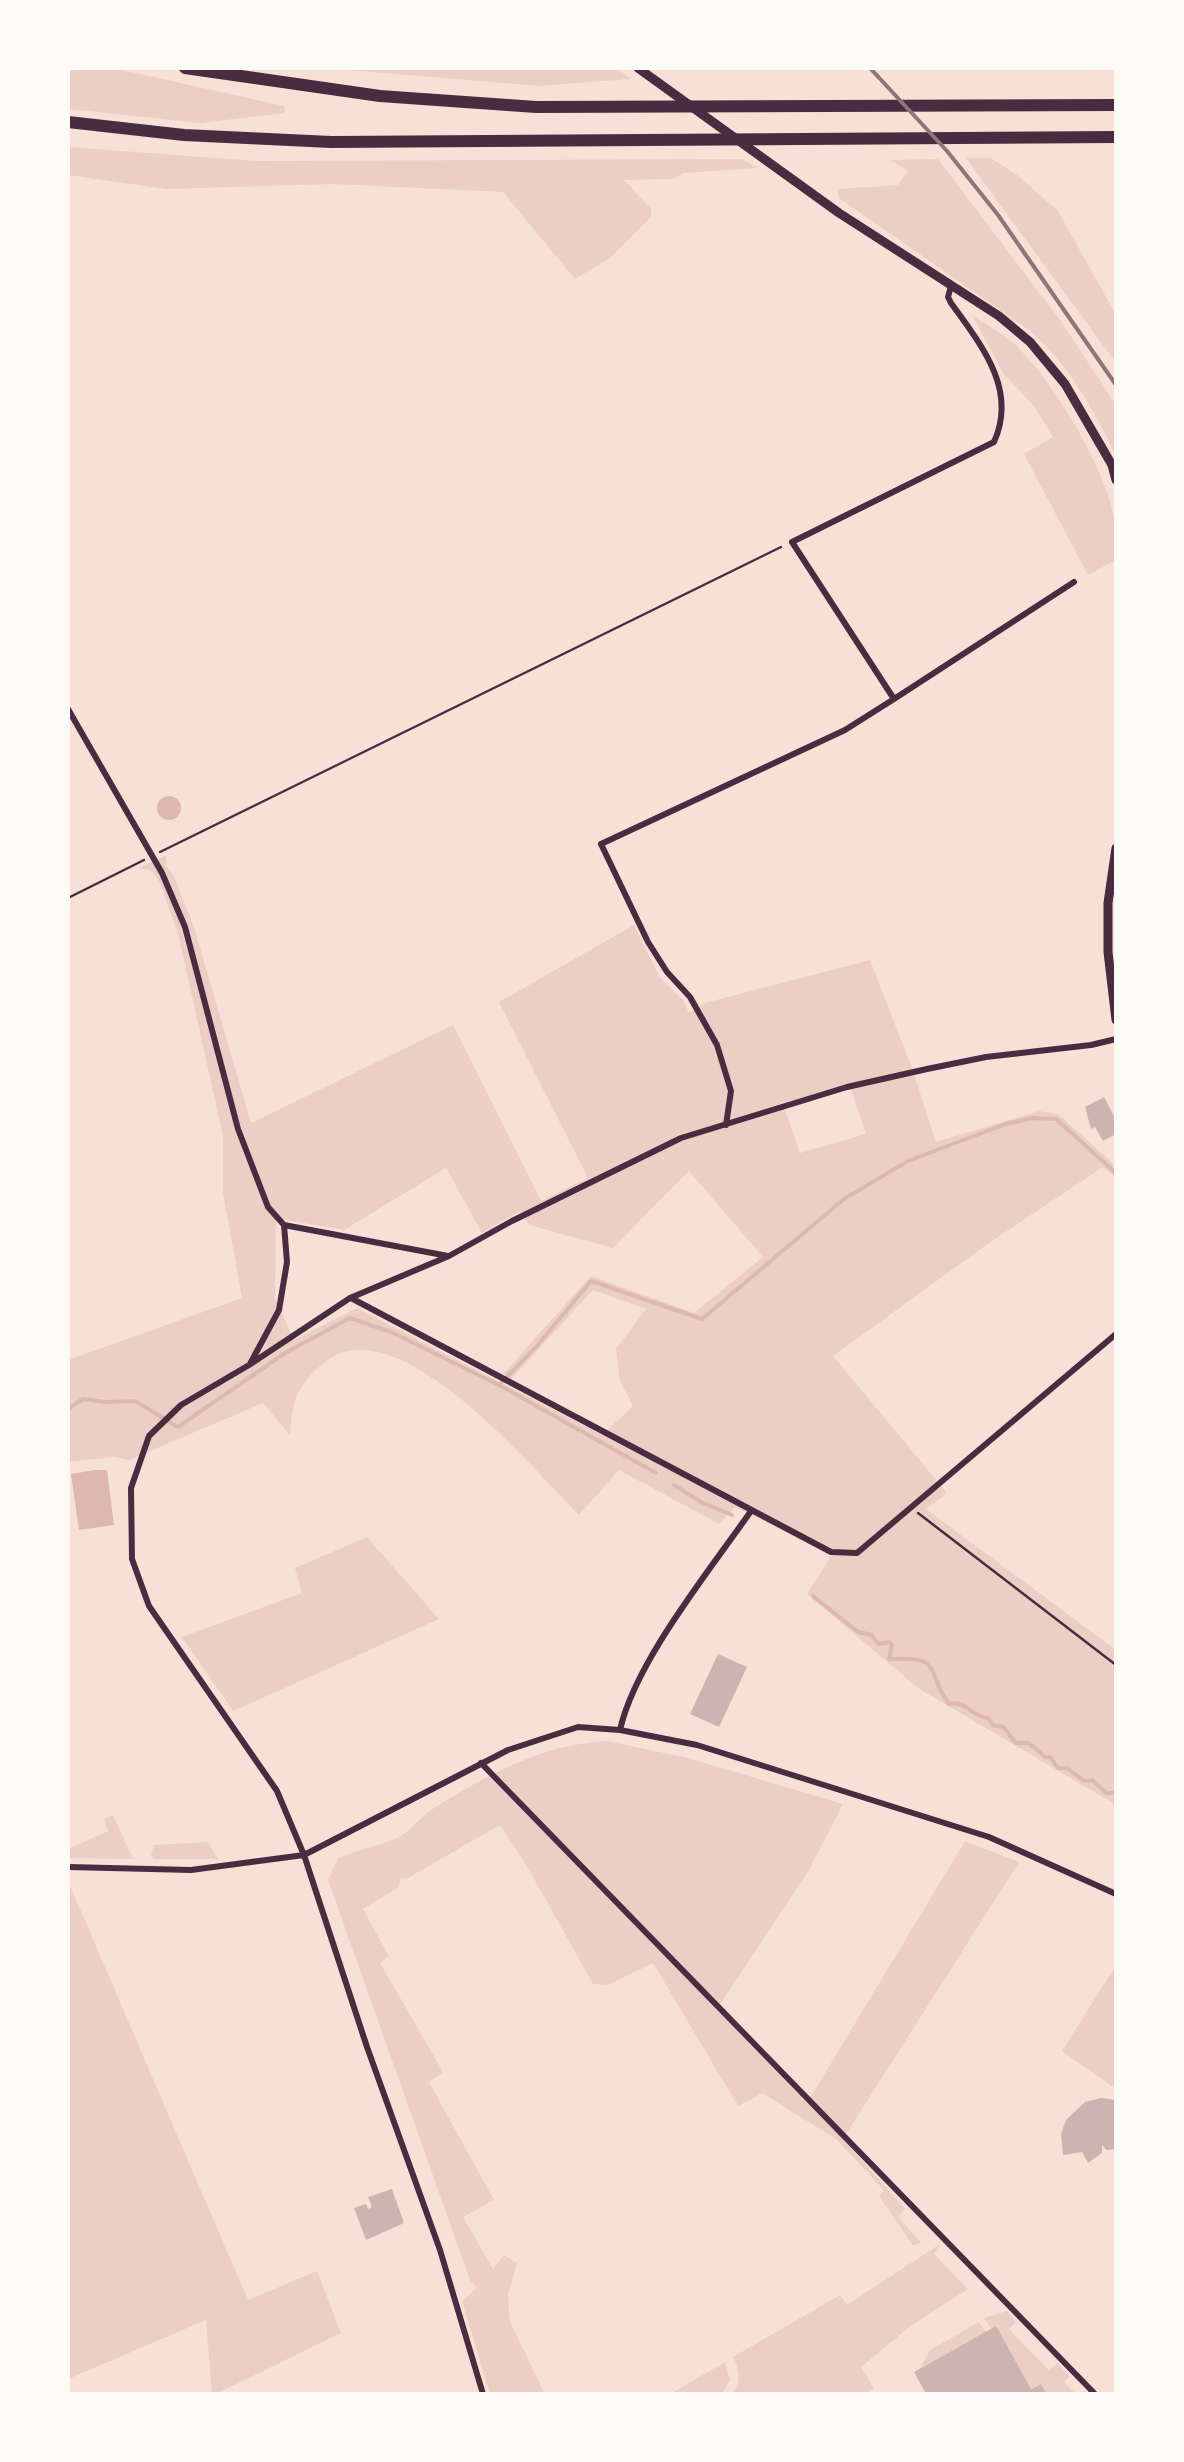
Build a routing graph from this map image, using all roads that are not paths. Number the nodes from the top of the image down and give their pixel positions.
1 (185, 68) edge
2 (642, 69) edge
3 (1116, 104) edge
4 (68, 122) edge
5 (1116, 137) edge
6 (951, 286) junction
7 (1116, 480) edge
8 (1074, 582) dead end
9 (894, 700) junction
10 (68, 709) edge
11 (1116, 848) edge
12 (1116, 1019) edge
13 (1116, 1039) edge
14 (726, 1125) junction
15 (284, 1225) junction
16 (450, 1256) junction
17 (350, 1298) junction
18 (1116, 1334) edge
19 (249, 1365) junction
20 (751, 1511) junction
21 (620, 1730) junction
22 (482, 1763) junction
23 (304, 1855) junction
24 (68, 1867) edge
25 (1116, 1894) edge
26 (483, 2394) edge
27 (1095, 2394) edge

1 - 3 highway
2 - 6 street
4 - 5 highway
6 - 7 street
6 - 9 street
8 - 9 street
9 - 14 street
10 - 15 street
11 - 12 street
13 - 14 street
14 - 16 street
15 - 16 street
15 - 19 street
16 - 17 street
17 - 19 street
17 - 20 street
18 - 20 street
19 - 23 street
20 - 21 street
21 - 22 street
21 - 25 street
22 - 23 street
22 - 27 street
23 - 24 street
23 - 26 street

